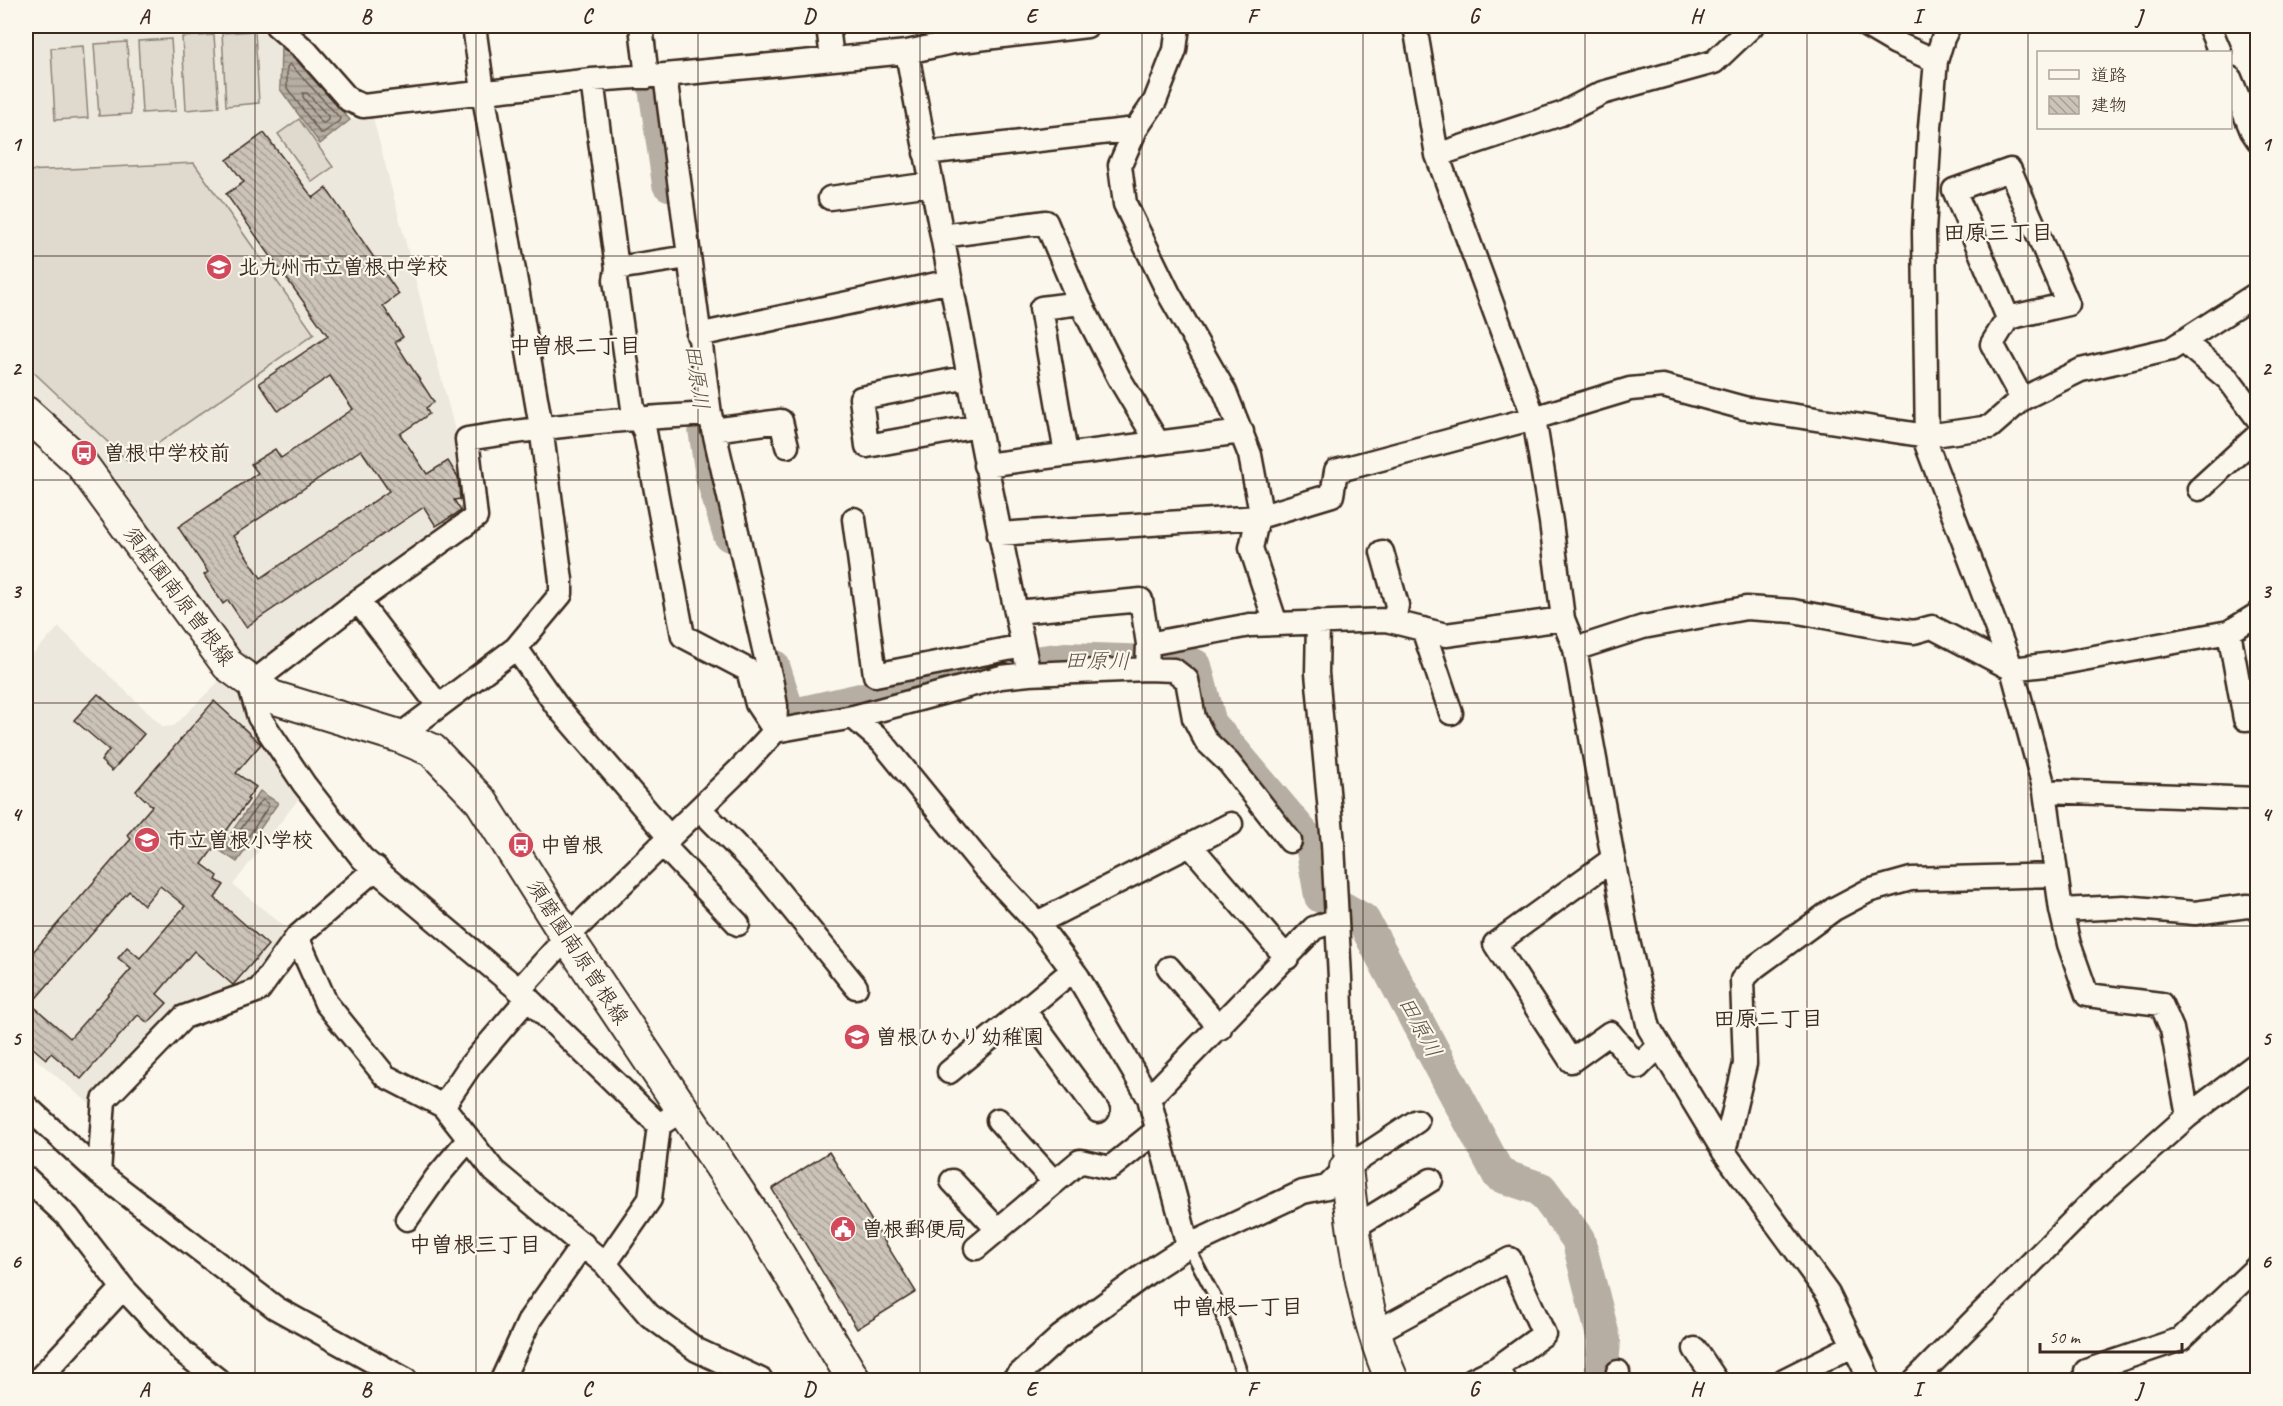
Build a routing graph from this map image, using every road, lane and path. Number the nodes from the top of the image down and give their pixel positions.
1 (277, 26) edge
2 (474, 26) edge
3 (641, 26) edge
4 (828, 26) edge
5 (1087, 26) edge
6 (1178, 26) edge
7 (1415, 26) edge
8 (1752, 26) edge
9 (1867, 26) edge
10 (1949, 26) edge
11 (2209, 26) edge
12 (951, 34) edge
13 (1729, 35) edge
14 (2220, 51) edge
15 (907, 52) junction
16 (832, 59) junction
17 (1936, 61) junction
18 (656, 76) junction
19 (592, 80) junction
20 (2232, 82) edge
21 (483, 92) junction
22 (1136, 129) junction
23 (2256, 133) edge
24 (924, 153) junction
25 (1437, 155) junction
26 (931, 184) junction
27 (830, 198) dead end
28 (942, 236) junction
29 (688, 257) junction
30 (617, 268) junction
31 (951, 281) junction
32 (2258, 292) edge
33 (1080, 303) junction
34 (2008, 318) junction
35 (698, 335) junction
36 (2183, 341) junction
37 (969, 377) junction
38 (2022, 399) junction
39 (26, 413) edge
40 (638, 418) junction
41 (1534, 418) junction
42 (2258, 419) edge
43 (711, 422) junction
44 (979, 426) junction
45 (541, 427) junction
46 (1242, 432) junction
47 (2258, 435) edge
48 (1926, 436) junction
49 (1158, 443) junction
50 (787, 446) dead end
51 (1066, 454) junction
52 (985, 465) junction
53 (2199, 489) dead end
54 (1259, 517) junction
55 (854, 519) dead end
56 (999, 534) junction
57 (1382, 552) dead end
58 (358, 601) junction
59 (1016, 612) junction
60 (2258, 614) edge
61 (1563, 619) junction
62 (1318, 622) junction
63 (1394, 622) junction
64 (1276, 624) junction
65 (1423, 629) junction
66 (2229, 632) junction
67 (1148, 644) junction
68 (1023, 646) junction
69 (516, 648) junction
70 (1575, 649) junction
71 (1147, 669) junction
72 (2012, 669) junction
73 (1029, 674) junction
74 (875, 675) junction
75 (248, 680) junction
76 (438, 705) junction
77 (884, 708) junction
78 (1451, 713) dead end
79 (854, 717) junction
80 (2258, 718) edge
81 (775, 731) junction
82 (399, 736) junction
83 (2045, 791) junction
84 (2258, 799) edge
85 (699, 809) junction
86 (1231, 824) dead end
87 (666, 842) junction
88 (1290, 842) dead end
89 (1190, 845) junction
90 (1613, 859) junction
91 (376, 868) junction
92 (2056, 875) junction
93 (2258, 907) edge
94 (2061, 910) junction
95 (1337, 920) junction
96 (1037, 922) junction
97 (738, 924) dead end
98 (297, 937) junction
99 (567, 937) junction
100 (1287, 958) junction
101 (1169, 968) dead end
102 (1073, 970) junction
103 (856, 987) dead end
104 (524, 994) junction
105 (1024, 1010) junction
106 (1220, 1028) junction
107 (1659, 1046) junction
108 (2258, 1063) edge
109 (949, 1072) dead end
110 (1149, 1098) junction
111 (26, 1106) edge
112 (443, 1106) junction
113 (1098, 1111) dead end
114 (2188, 1116) junction
115 (671, 1117) junction
116 (998, 1119) dead end
117 (1418, 1121) dead end
118 (1156, 1131) junction
119 (469, 1139) junction
120 (1724, 1152) junction
121 (1346, 1167) junction
122 (99, 1173) junction
123 (26, 1178) edge
124 (1431, 1180) dead end
125 (952, 1181) dead end
126 (1054, 1182) junction
127 (407, 1220) dead end
128 (1353, 1227) junction
129 (998, 1230) junction
130 (583, 1244) junction
131 (1188, 1246) junction
132 (976, 1248) dead end
133 (605, 1264) junction
134 (2258, 1266) edge
135 (123, 1288) junction
136 (1376, 1332) junction
137 (1854, 1345) junction
138 (1695, 1349) dead end
139 (1501, 1374) edge
140 (38, 1380) edge
141 (218, 1380) edge
142 (406, 1380) edge
143 (502, 1380) edge
144 (761, 1380) edge
145 (854, 1380) edge
146 (1013, 1380) edge
147 (1244, 1380) edge
148 (1392, 1380) edge
149 (1472, 1380) edge
150 (1716, 1380) edge
151 (1784, 1380) edge
152 (1868, 1380) edge
153 (1915, 1380) edge
154 (2091, 1380) edge

1 - 21 street
2 - 21 street
3 - 18 street
4 - 16 street
5 - 12 street
6 - 22 street
7 - 25 street
8 - 13 street
9 - 17 street
10 - 17 street
11 - 14 street
12 - 15 street
13 - 25 street
15 - 16 street
15 - 24 street
16 - 18 street
17 - 48 street
18 - 19 street
18 - 29 street
19 - 21 street
19 - 30 street
20 - 23 street
21 - 45 street
22 - 24 street
22 - 46 street
24 - 26 street
25 - 41 street
26 - 27 street
26 - 28 street
28 - 31 street
28 - 33 street
29 - 30 street
29 - 35 street
30 - 40 street
31 - 35 street
31 - 37 street
32 - 36 street
33 - 49 street
33 - 51 street
34 - 34 street
34 - 38 street
35 - 43 street
36 - 38 street
36 - 42 street
37 - 44 street
37 - 44 street
38 - 48 street
39 - 75 main road, 須磨園南原曽根線
40 - 43 street
40 - 45 street
40 - 81 street
41 - 48 street
41 - 54 street
41 - 61 street
43 - 50 street
43 - 81 street
44 - 52 street
45 - 58 street
45 - 69 street
46 - 49 street
46 - 54 street
47 - 53 street
48 - 72 street
49 - 51 street
51 - 52 street
52 - 56 street
54 - 56 street
54 - 64 street
55 - 74 street
56 - 59 street
57 - 63 street
58 - 75 street
58 - 76 street
59 - 67 street
59 - 68 street
60 - 66 street
61 - 65 street
61 - 70 street
62 - 63 street
62 - 64 street
62 - 95 street
63 - 65 street
64 - 67 street
65 - 78 street
66 - 72 street
66 - 80 street
67 - 71 street
68 - 73 street
68 - 74 street
69 - 76 street
69 - 87 street
70 - 72 street
70 - 90 street
71 - 73 street
71 - 88 street
72 - 83 street
73 - 77 street
74 - 77 street
75 - 82 main road, 須磨園南原曽根線
75 - 91 street
76 - 82 street
77 - 79 street
79 - 81 street
79 - 96 street
81 - 85 street
82 - 99 main road, 須磨園南原曽根線
83 - 84 street
83 - 92 street
85 - 87 street
85 - 103 street
86 - 89 street
87 - 97 street
87 - 99 street
89 - 96 street
89 - 100 street
90 - 107 street
90 - 107 street
91 - 98 street
91 - 104 street
92 - 94 street
92 - 120 street
93 - 94 street
94 - 114 street
95 - 100 street
95 - 121 street
96 - 102 street
98 - 112 street
98 - 122 street
99 - 104 street
99 - 115 main road, 須磨園南原曽根線
100 - 106 street
101 - 106 street
102 - 105 street
102 - 110 street
104 - 112 street
104 - 115 street
105 - 109 street
105 - 113 street
106 - 110 street
107 - 120 street
108 - 114 street
110 - 118 street
111 - 122 street
112 - 119 street
114 - 153 street
115 - 133 street
115 - 145 main road, 須磨園南原曽根線
116 - 126 street
117 - 121 street
118 - 126 street
118 - 131 street
119 - 127 street
119 - 130 street
120 - 137 street
121 - 128 main road
121 - 131 street
122 - 142 street
123 - 135 street
124 - 128 street
125 - 129 street
126 - 129 street
128 - 136 main road
129 - 132 street
130 - 133 street
130 - 143 street
131 - 146 street
131 - 147 lane
133 - 144 street
134 - 154 street
135 - 140 street
135 - 141 street
136 - 139 street
136 - 148 main road
137 - 151 street
137 - 152 street
138 - 150 street
139 - 149 street

